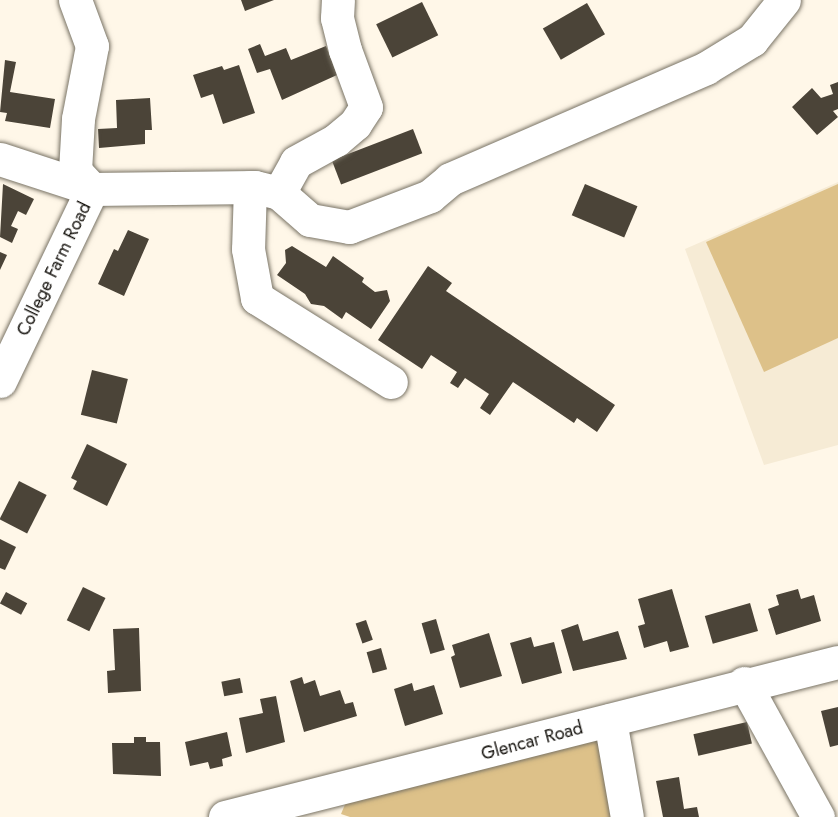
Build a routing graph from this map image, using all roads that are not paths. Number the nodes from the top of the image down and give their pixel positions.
1 (75, 0) edge
2 (338, 0) edge
3 (784, 0) edge
4 (0, 159) edge
5 (92, 189) junction
6 (264, 190) junction
7 (0, 381) edge
8 (391, 382) dead end
9 (838, 662) edge
10 (744, 683) junction
11 (610, 720) junction
12 (301, 809) edge
13 (225, 817) edge
14 (627, 817) edge
15 (818, 817) edge

1 - 5 street
2 - 6 street
3 - 6 street
4 - 5 street
5 - 6 street
5 - 7 street, College Farm Road
6 - 8 street
9 - 10 street, Glencar Road
10 - 11 street, Glencar Road
10 - 15 street
11 - 12 street, Glencar Road
11 - 14 street
12 - 13 street, Glencar Road

